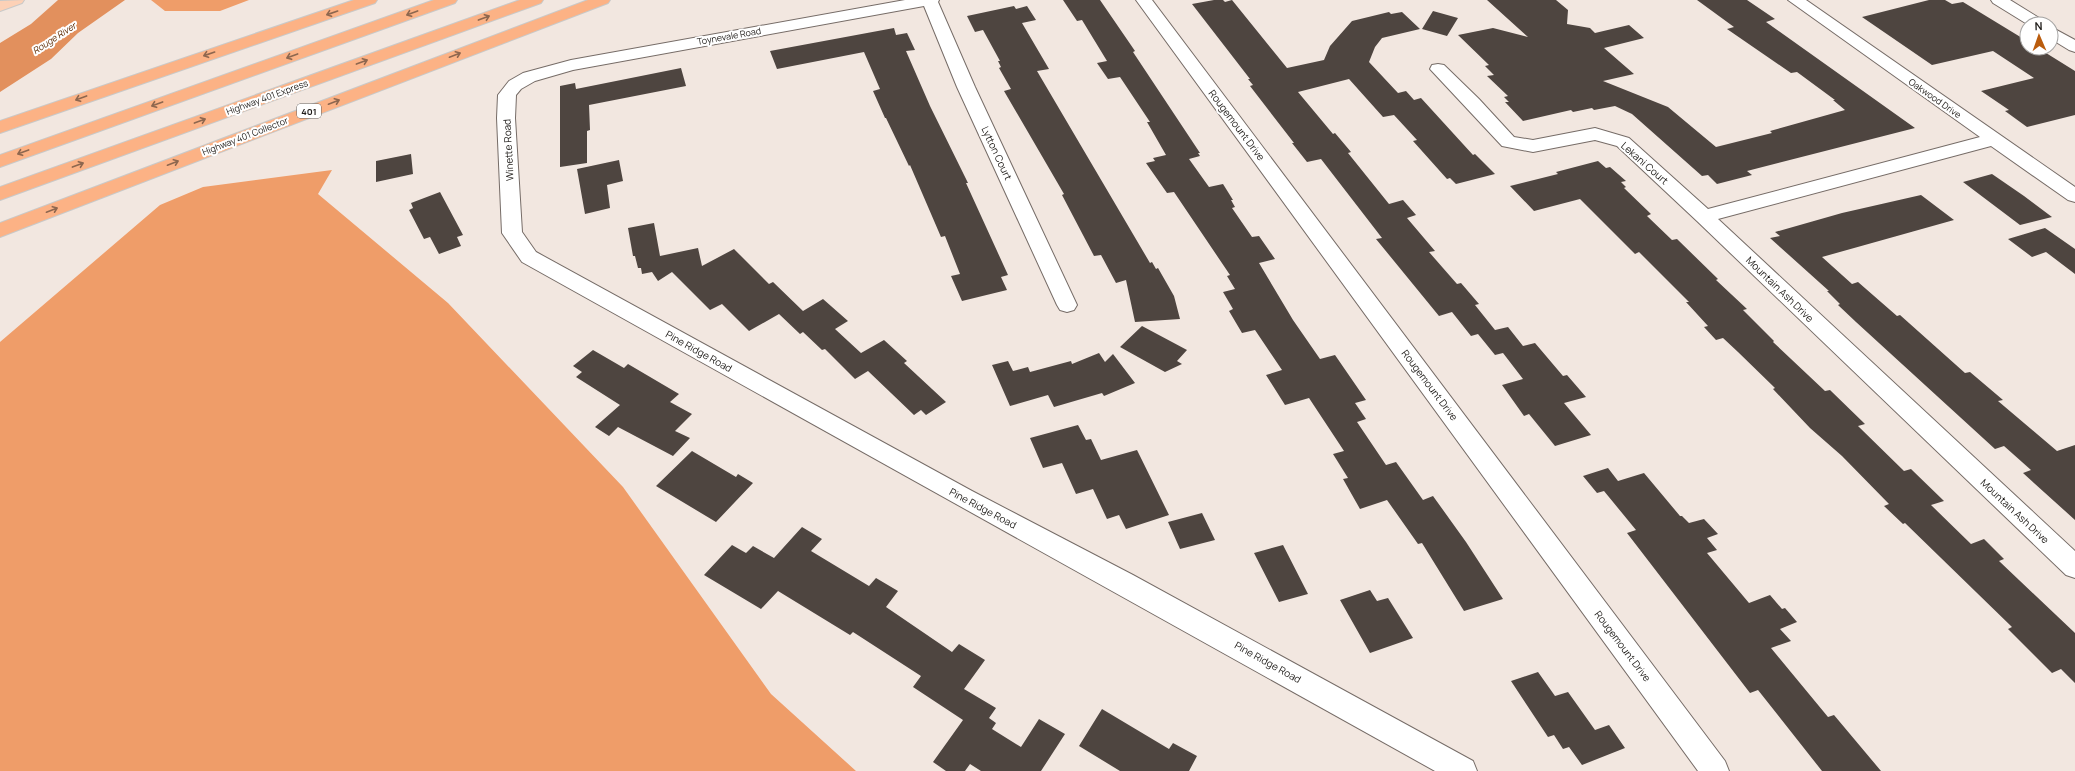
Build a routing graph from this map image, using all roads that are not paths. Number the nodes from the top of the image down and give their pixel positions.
1 (16, 0) edge
2 (369, 0) edge
3 (449, 0) edge
4 (534, 0) edge
5 (602, 0) edge
6 (930, 0) edge
7 (1144, 0) edge
8 (1796, 0) edge
9 (1999, 0) edge
10 (0, 6) edge
11 (2025, 16) edge
12 (2059, 37) edge
13 (2075, 47) edge
14 (1438, 69) dead end
15 (529, 78) joint
16 (0, 127) edge
17 (1995, 140) junction
18 (0, 161) edge
19 (0, 194) edge
20 (2075, 196) edge
21 (1704, 216) junction
22 (8, 227) edge
23 (512, 233) joint
24 (1067, 305) dead end
25 (2075, 568) edge
26 (1463, 771) edge
27 (1715, 771) edge

1 - 10 main road
2 -> 16 highway
3 -> 18 highway
19 -> 4 highway, Highway 401 Express
22 -> 5 highway, Highway 401 Collector / 401
6 - 15 street, Toynevale Road
6 - 24 street, Lytton Court
7 - 27 street, Rougemount Drive
8 - 17 street, Oakwood Drive
9 - 11 street
12 - 13 street
14 - 21 street, Lekani Court
15 - 23 street, Winette Road
17 - 20 street, Oakwood Drive
17 - 21 street
21 - 25 street, Mountain Ash Drive
23 - 26 street, Pine Ridge Road

